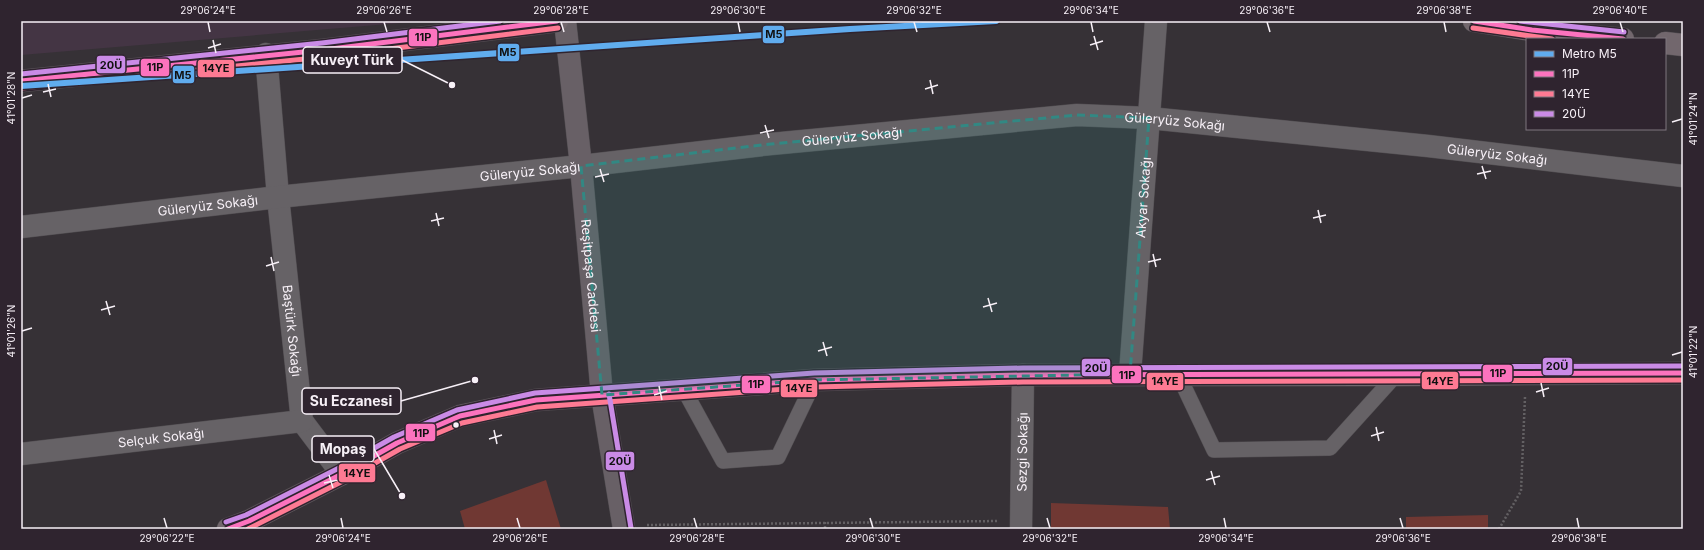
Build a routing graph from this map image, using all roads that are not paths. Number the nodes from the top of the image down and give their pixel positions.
1 (557, 21) edge
2 (565, 21) edge
3 (1156, 21) edge
4 (1474, 21) edge
5 (1613, 38) edge
6 (1666, 43) edge
7 (1683, 45) edge
8 (266, 54) junction
9 (21, 80) edge
10 (1149, 118) junction
11 (581, 166) junction
12 (1683, 176) edge
13 (278, 197) junction
14 (21, 227) edge
15 (1683, 373) edge
16 (1130, 374) junction
17 (1178, 374) junction
18 (1023, 375) junction
19 (1396, 375) junction
20 (816, 380) junction
21 (683, 388) junction
22 (602, 395) junction
23 (302, 421) junction
24 (21, 454) edge
25 (342, 474) junction
26 (1021, 525) edge
27 (624, 527) edge
28 (228, 529) edge

1 - 8 main road
2 - 11 street, Reşitpaşa Caddesi
3 - 10 street, Akyar Sokağı
4 - 5 main road
6 - 7 main road
8 - 9 main road
8 - 13 street, Baştürk Sokağı
10 - 11 street, Güleryüz Sokağı
10 - 12 street, Güleryüz Sokağı
10 - 16 street, Akyar Sokağı
11 - 13 street, Güleryüz Sokağı
11 - 22 street, Reşitpaşa Caddesi
13 - 14 street, Güleryüz Sokağı
13 - 23 street, Baştürk Sokağı
15 - 19 main road
16 - 17 main road
16 - 18 main road
17 - 19 main road
17 - 19 lane
18 - 20 main road
18 - 26 street, Sezgi Sokağı
20 - 21 main road
20 - 21 lane
21 - 22 main road
22 - 25 main road
22 - 27 street, Reşitpaşa Caddesi
23 - 24 street, Selçuk Sokağı
23 - 25 street
25 - 28 main road

